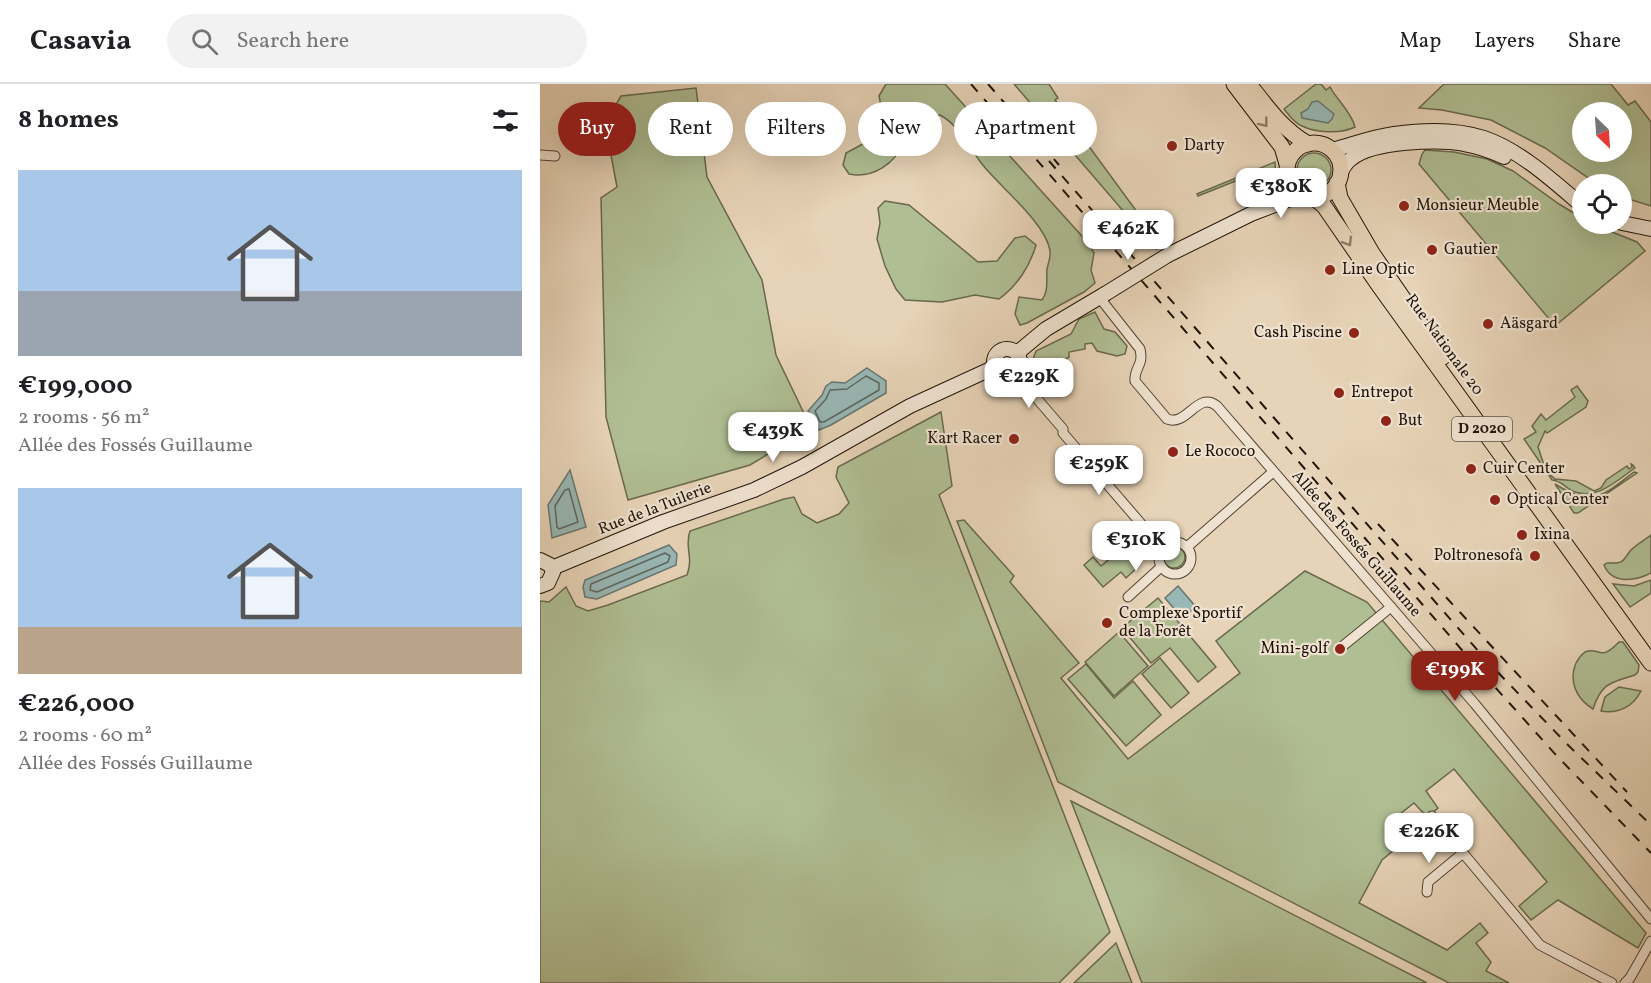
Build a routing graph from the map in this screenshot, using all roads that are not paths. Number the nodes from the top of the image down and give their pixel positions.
1 (1234, 84) edge
2 (1249, 84) edge
3 (1377, 143) junction
4 (1308, 144) junction
5 (1332, 150) junction
6 (540, 155) edge
7 (555, 156) dead end
8 (1287, 169) junction
9 (1338, 178) junction
10 (1308, 195) junction
11 (1572, 200) edge
12 (1251, 214) junction
13 (1632, 225) edge
14 (1651, 229) edge
15 (1102, 296) junction
16 (1017, 353) junction
17 (995, 367) junction
18 (1014, 372) junction
19 (1273, 472) junction
20 (1163, 544) junction
21 (1187, 547) junction
22 (546, 564) edge
23 (1161, 567) junction
24 (540, 586) edge
25 (1128, 597) dead end
26 (1391, 607) junction
27 (1344, 645) dead end
28 (1651, 647) edge
29 (1651, 663) edge
30 (1432, 816) dead end
31 (1463, 853) junction
32 (1427, 892) dead end
33 (1651, 919) edge
34 (1651, 941) edge
35 (1612, 983) edge
36 (1625, 983) edge

1 -> 8 main road
2 - 4 main road
3 - 5 street
3 - 9 street
3 - 11 street
4 - 5 main road
4 - 8 main road
5 - 9 main road
6 - 7 street
8 - 10 main road
8 - 12 street, Rue de la Tuilerie
9 - 10 main road
9 - 28 main road, Rue Nationale 20 / D 2020
10 - 12 street, Rue de la Tuilerie
10 -> 29 main road, Rue Nationale 20 / D 2020
12 - 15 street, Rue de la Tuilerie, bridge
13 - 14 street
15 - 16 street, Rue de la Tuilerie
15 - 19 street, Allée des Fossés Guillaume
16 - 17 street, Rue de la Tuilerie
16 - 18 street
17 - 18 street
17 - 22 street, Rue de la Tuilerie
18 - 20 street
19 - 21 street
19 - 26 street, Allée des Fossés Guillaume
20 - 21 street
20 - 23 street
21 - 23 street
22 - 24 street
23 - 25 street
26 - 27 street
26 - 33 street, Allée des Fossés Guillaume
30 - 31 street
31 - 32 street
31 - 35 street
34 - 36 street

